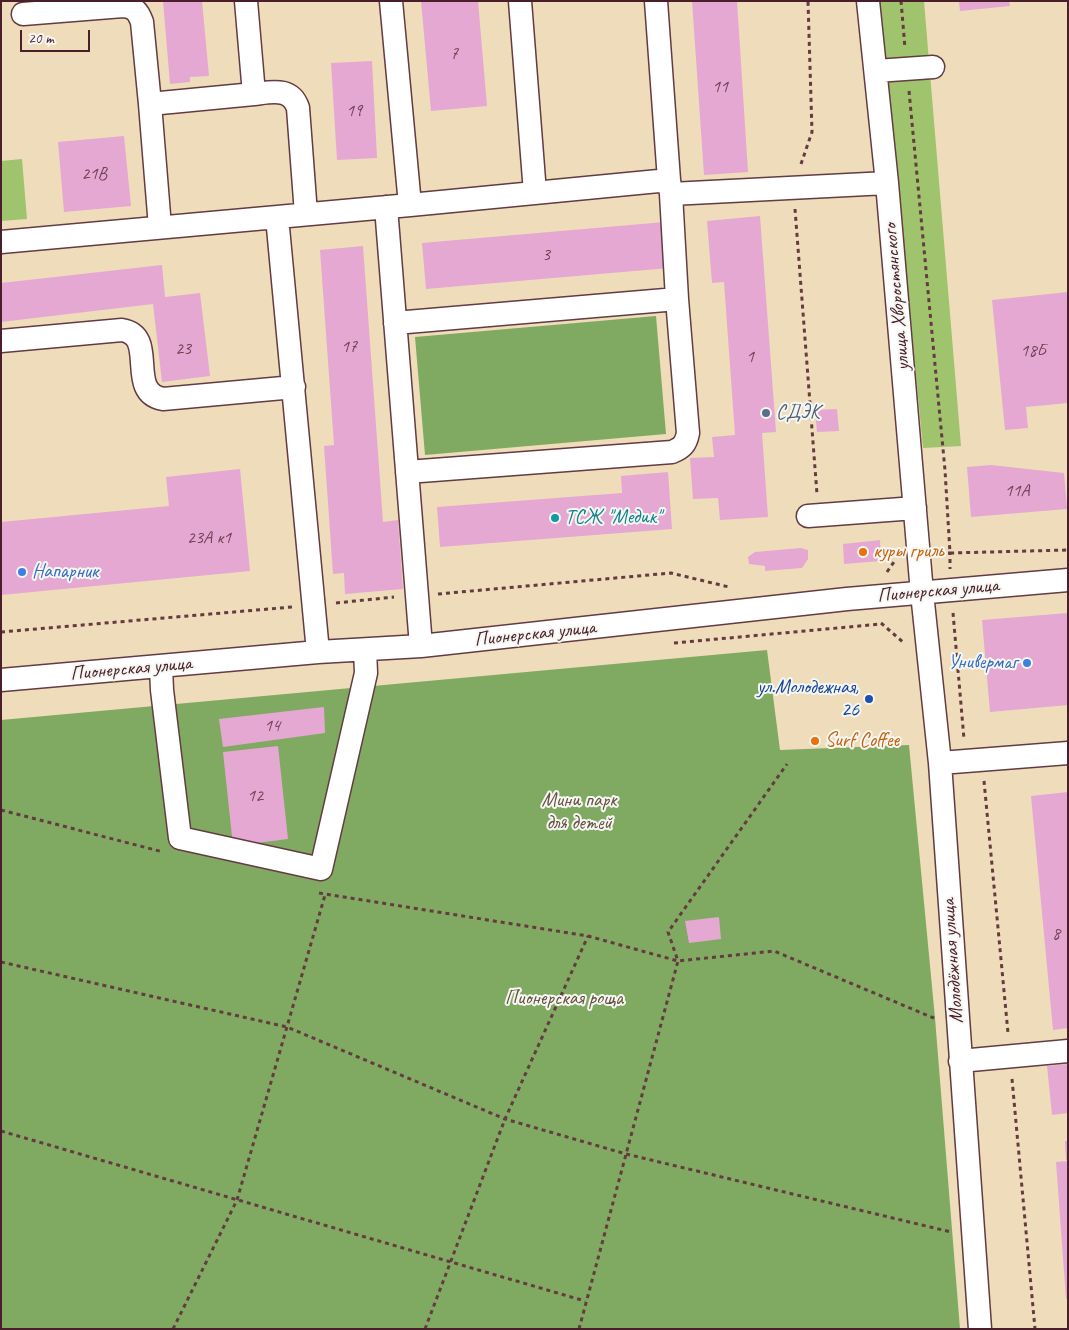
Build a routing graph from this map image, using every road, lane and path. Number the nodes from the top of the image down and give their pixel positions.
1 (246, 1) edge
2 (391, 1) edge
3 (520, 1) edge
4 (656, 1) edge
5 (808, 1) edge
6 (868, 1) edge
7 (901, 1) edge
8 (23, 14) dead end
9 (933, 67) dead end
10 (907, 69) junction
11 (876, 71) junction
12 (254, 94) junction
13 (150, 104) junction
14 (887, 183) junction
15 (670, 187) junction
16 (793, 188) junction
17 (535, 193) junction
18 (410, 205) junction
19 (386, 207) junction
20 (306, 214) junction
21 (277, 217) junction
22 (160, 227) junction
23 (1, 242) edge
24 (677, 299) junction
25 (395, 323) junction
26 (1, 341) edge
27 (294, 387) junction
28 (407, 472) junction
29 (915, 508) junction
30 (813, 515) joint
31 (1068, 550) edge
32 (950, 553) junction
33 (919, 554) junction
34 (1068, 580) edge
35 (734, 589) dead end
36 (951, 590) junction
37 (922, 593) junction
38 (418, 596) junction
39 (879, 597) junction
40 (314, 605) junction
41 (1, 632) edge
42 (421, 646) junction
43 (908, 646) dead end
44 (365, 650) junction
45 (318, 652) junction
46 (161, 667) junction
47 (1, 680) edge
48 (1068, 753) edge
49 (966, 762) junction
50 (940, 763) junction
51 (787, 764) dead end
52 (588, 936) junction
53 (678, 961) junction
54 (1, 962) edge
55 (935, 1008) dead end
56 (936, 1018) junction
57 (287, 1028) junction
58 (936, 1028) dead end
59 (1068, 1051) edge
60 (960, 1061) junction
61 (505, 1119) junction
62 (1, 1131) edge
63 (626, 1154) junction
64 (237, 1200) junction
65 (951, 1223) dead end
66 (450, 1262) junction
67 (585, 1301) junction
68 (173, 1329) edge
69 (425, 1329) edge
70 (579, 1329) edge
71 (980, 1329) edge

1 - 12 street
2 - 18 street
3 - 17 street
4 - 15 street
5 - 16 path
6 - 11 street, улица Хворостянского
7 - 10 path
8 - 13 street
9 - 10 street
10 - 11 street
10 - 32 path
11 - 14 street, улица Хворостянского
12 - 13 street
12 - 20 street
13 - 22 street
14 - 16 street
14 - 29 street, улица Хворостянского
15 - 16 street
15 - 17 street
15 - 24 street
16 - 30 path
17 - 18 street
18 - 19 street
19 - 20 street
19 - 25 street
20 - 21 street
21 - 22 street
21 - 27 street
22 - 23 street
24 - 25 street
24 - 28 street
25 - 28 street
26 - 27 street
27 - 40 street
28 - 38 street
29 - 30 street
29 - 33 street, улица Хворостянского
31 - 32 path
32 - 33 path
32 - 36 path
33 - 37 street, улица Хворостянского
33 - 39 path
34 - 36 street, Пионерская улица
35 - 38 path
36 - 37 street, Пионерская улица
36 - 49 path
37 - 39 street, Пионерская улица
37 - 50 street, Молодёжная улица
38 - 40 path
38 - 42 street
39 - 42 street, Пионерская улица
39 - 43 path
40 - 41 path
40 - 45 street
42 - 44 street, Пионерская улица
44 - 45 street, Пионерская улица
44 - 46 street
45 - 46 street, Пионерская улица
46 - 47 street, Пионерская улица
48 - 49 street
49 - 50 street
50 - 60 street, Молодёжная улица
51 - 53 path
52 - 53 path
52 - 57 path
52 - 61 path
53 - 56 path
53 - 63 path
54 - 57 path
55 - 56 path
56 - 58 path
57 - 61 path
57 - 64 path
59 - 60 street
60 - 71 street, Молодёжная улица
61 - 63 path
61 - 66 path
62 - 64 path
63 - 65 path
63 - 67 path
64 - 66 path
64 - 68 path
66 - 67 path
66 - 69 path
67 - 70 path

